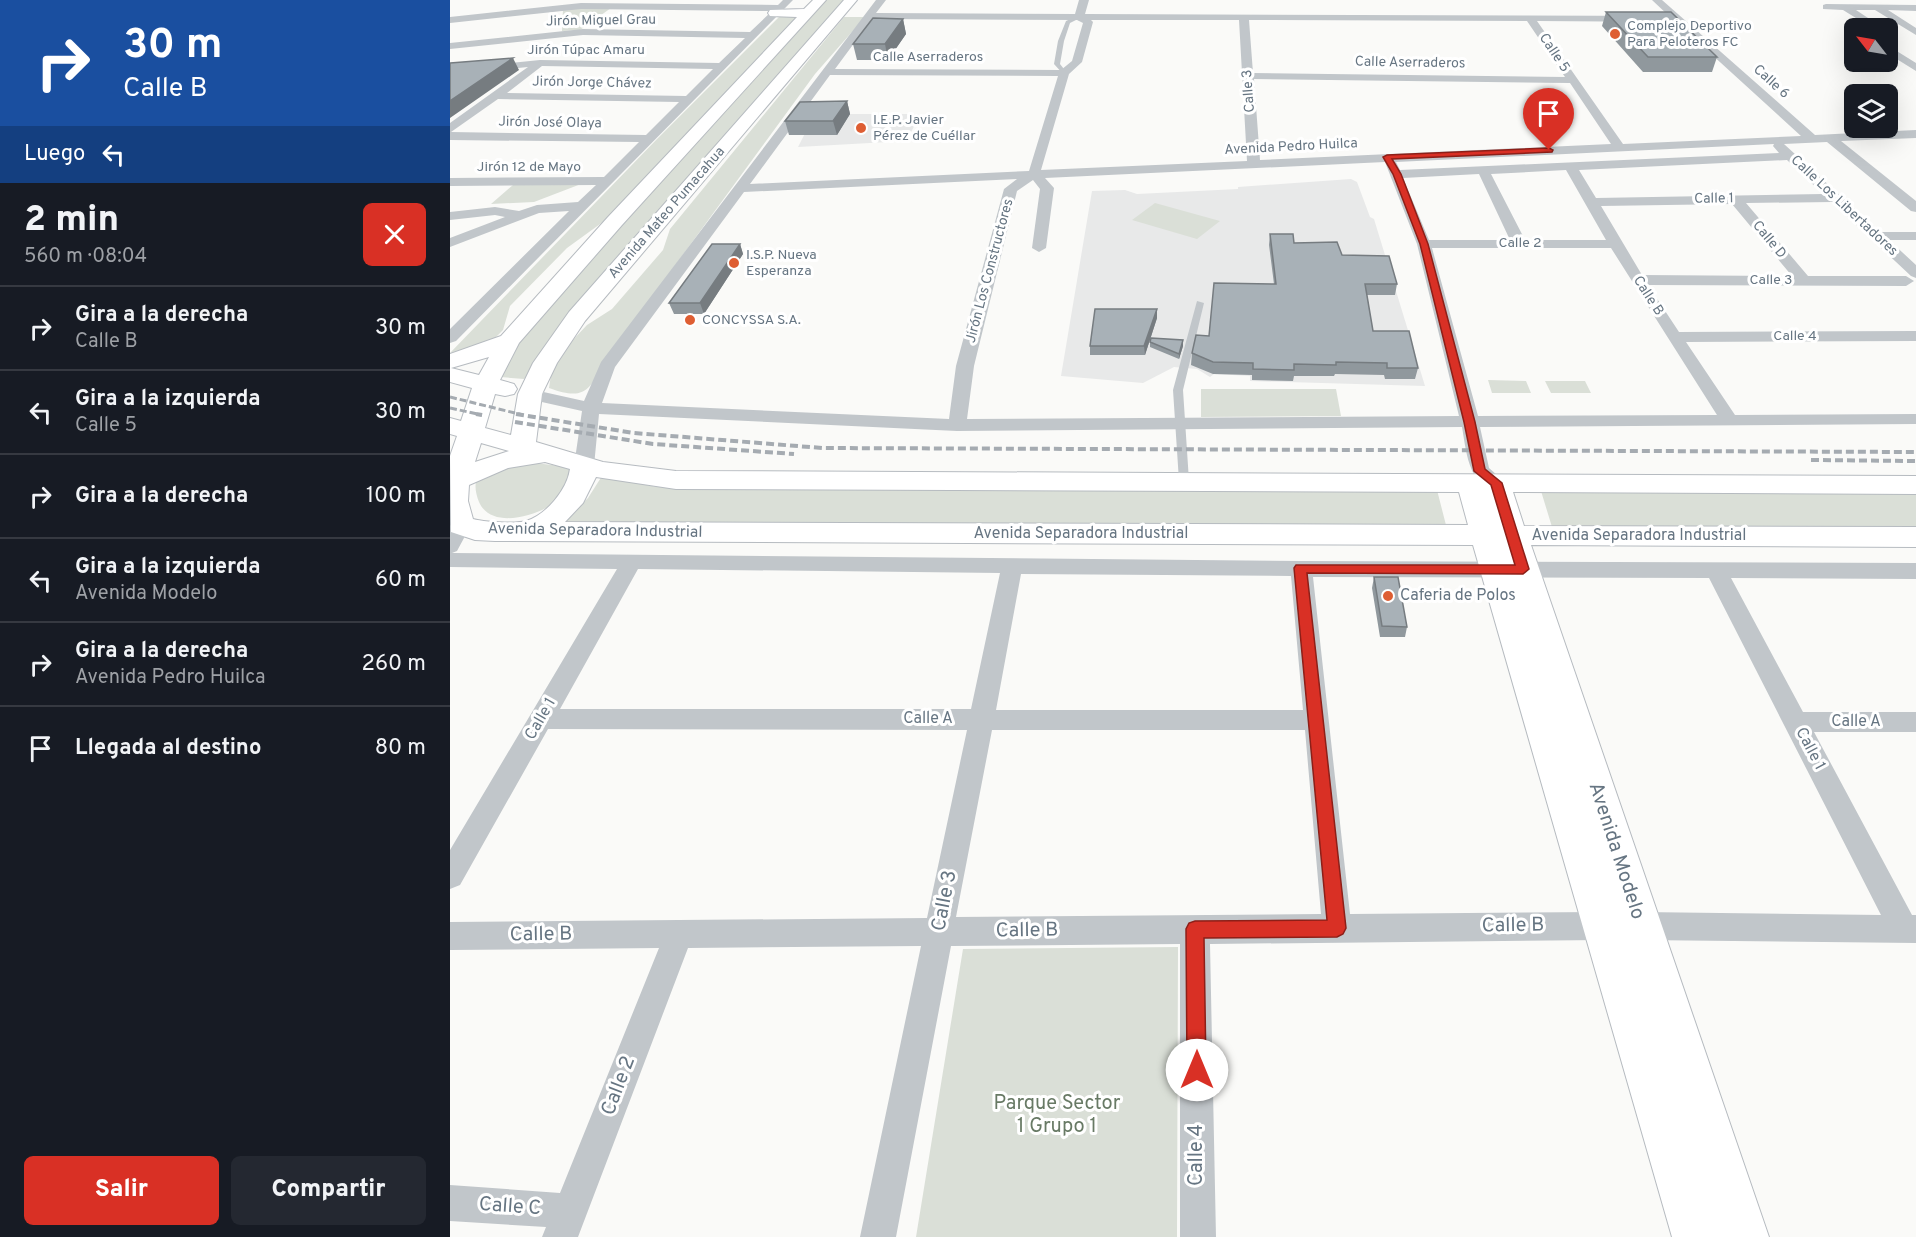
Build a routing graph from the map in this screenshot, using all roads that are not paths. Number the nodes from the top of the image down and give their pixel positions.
1 (851, 0) edge
2 (881, 0) edge
3 (1084, 0) edge
4 (1657, 0) edge
5 (1834, 0) edge
6 (622, 3) edge
7 (1879, 4) edge
8 (781, 7) edge
9 (814, 7) edge
10 (1846, 7) junction
11 (1894, 8) junction
12 (1916, 8) edge
13 (837, 15) junction
14 (870, 16) junction
15 (1839, 16) dead end
16 (1079, 17) junction
17 (1244, 17) junction
18 (1530, 18) junction
19 (1863, 18) edge
20 (1679, 19) junction
21 (450, 20) edge
22 (1916, 21) edge
23 (583, 32) junction
24 (1916, 32) edge
25 (754, 35) junction
26 (450, 46) edge
27 (1898, 56) edge
28 (540, 63) junction
29 (722, 66) junction
30 (1916, 68) edge
31 (450, 72) edge
32 (828, 72) junction
33 (1064, 73) junction
34 (1248, 76) junction
35 (1572, 80) junction
36 (494, 96) junction
37 (689, 99) junction
38 (450, 129) edge
39 (1916, 134) edge
40 (450, 136) edge
41 (1811, 138) junction
42 (1830, 138) junction
43 (650, 139) junction
44 (1772, 140) junction
45 (1916, 144) edge
46 (1619, 147) junction
47 (1844, 147) junction
48 (1784, 154) junction
49 (1387, 157) junction
50 (1254, 164) junction
51 (1571, 167) junction
52 (1484, 170) junction
53 (1034, 174) junction
54 (1397, 174) junction
55 (608, 181) junction
56 (450, 182) edge
57 (645, 188) junction
58 (689, 188) junction
59 (740, 188) junction
60 (1819, 198) junction
61 (1835, 198) junction
62 (1735, 199) junction
63 (1592, 201) junction
64 (584, 206) junction
65 (1916, 207) edge
66 (522, 215) junction
67 (450, 216) edge
68 (1876, 236) junction
69 (1916, 236) edge
70 (450, 243) edge
71 (1519, 243) junction
72 (1424, 244) junction
73 (1616, 244) junction
74 (1039, 248) dead end
75 (1637, 280) junction
76 (1804, 280) junction
77 (1913, 282) edge
78 (1200, 303) dead end
79 (1916, 336) edge
80 (1675, 337) junction
81 (450, 338) edge
82 (509, 341) junction
83 (450, 361) edge
84 (450, 375) edge
85 (485, 386) junction
86 (530, 394) junction
87 (590, 408) junction
88 (1911, 418) edge
89 (1730, 421) junction
90 (1470, 422) junction
91 (1180, 424) junction
92 (957, 425) junction
93 (460, 430) edge
94 (522, 447) junction
95 (552, 456) junction
96 (584, 466) junction
97 (1482, 479) junction
98 (456, 480) junction
99 (1184, 481) junction
100 (1916, 485) edge
101 (531, 531) junction
102 (455, 536) edge
103 (1916, 537) edge
104 (1504, 553) junction
105 (450, 560) edge
106 (632, 562) junction
107 (1012, 566) junction
108 (1300, 568) junction
109 (1716, 570) junction
110 (1916, 571) edge
111 (541, 719) junction
112 (982, 719) junction
113 (1316, 720) junction
114 (1796, 722) junction
115 (1916, 722) edge
116 (450, 876) edge
117 (1604, 926) junction
118 (1641, 926) junction
119 (1337, 928) junction
120 (1195, 929) junction
121 (1910, 929) edge
122 (939, 932) junction
123 (679, 934) junction
124 (450, 936) edge
125 (450, 1203) edge
126 (565, 1224) edge
127 (878, 1237) edge
128 (1198, 1237) edge
129 (1697, 1237) edge
130 (1744, 1237) edge

1 - 13 main road, Avenida Mateo Pumacahua
2 - 14 street
3 - 16 street
4 - 20 street, Calle 6
5 - 10 street
6 - 8 street
6 - 21 street
6 - 23 street
7 - 10 street
7 - 11 street
7 - 24 street
8 - 9 main road
8 - 25 street
9 - 57 main road, Avenida Mateo Pumacahua
10 - 15 street
10 - 19 street
11 - 12 street
11 - 22 street
13 - 14 main road
13 - 58 main road, Avenida Mateo Pumacahua
14 - 16 street
14 - 32 street
16 - 17 street
16 - 33 lane
16 - 33 street
17 - 18 street
17 - 34 street, Calle 3
18 - 20 street
18 - 35 street, Calle 5
20 - 41 street, Calle 6
23 - 25 street, Jirón Miguel Grau
23 - 26 street, Jirón Miguel Grau
23 - 28 street
25 - 29 street
27 - 30 street
28 - 29 street, Jirón Túpac Amaru
28 - 31 street, Jirón Túpac Amaru
28 - 36 street
29 - 37 street
32 - 33 street, Calle Aserraderos
32 - 59 street
33 - 53 street
34 - 35 street, Calle Aserraderos
34 - 50 street, Calle 3
35 - 46 street, Calle 5
36 - 37 street, Jirón Jorge Chávez
36 - 38 street
37 - 43 street
39 - 42 street, Avenida Pedro Huilca
40 - 43 street, Jirón José Olaya
41 - 42 street, Avenida Pedro Huilca
41 - 44 street, Avenida Pedro Huilca
42 - 47 street
43 - 55 street
44 - 46 street, Avenida Pedro Huilca
44 - 48 street, Calle Los Libertadores
45 - 47 street
46 - 49 street, Avenida Pedro Huilca
47 - 48 street
47 - 65 street
48 - 51 street
48 - 60 street, Calle Los Libertadores
48 - 61 street, Calle Los Libertadores
49 - 50 street, Avenida Pedro Huilca
49 - 54 street, Avenida Modelo
50 - 53 street, Avenida Pedro Huilca
51 - 52 street
51 - 63 street, Calle B
52 - 54 street
52 - 71 street
53 - 59 street, Avenida Pedro Huilca
53 - 74 street
53 - 92 street, Jirón Los Constructores
54 - 72 street, Avenida Modelo
55 - 56 street, Jirón 12 de Mayo
55 - 64 street
57 - 58 main road
57 - 82 main road, Avenida Mateo Pumacahua
58 - 86 main road, Avenida Mateo Pumacahua
59 - 87 street
60 - 61 street, Calle 1
60 - 62 street, Calle 1
60 - 77 street, Calle Los Libertadores
61 - 68 street, Calle Los Libertadores
62 - 63 street, Calle 1
62 - 76 street, Calle D
63 - 73 street, Calle B
64 - 66 street
64 - 81 street
66 - 67 street
66 - 70 street
68 - 69 street
68 - 77 street, Calle Los Libertadores
71 - 72 street, Calle 2
71 - 73 street, Calle 2
72 - 90 street, Avenida Modelo
73 - 75 street, Calle B
75 - 76 street, Calle 3
75 - 80 street, Calle B
76 - 77 street, Calle 3
78 - 91 lane
79 - 80 street, Calle 4
80 - 89 street, Calle B
82 - 83 main road
82 - 85 main road, Avenida Mateo Pumacahua
84 - 85 main road
85 - 86 main road
85 - 93 main road, Avenida Mateo Pumacahua
86 - 87 street
86 - 94 main road, Avenida Mateo Pumacahua
87 - 92 street
87 - 96 street
88 - 89 street
89 - 90 street
90 - 91 street
90 - 97 street, Avenida Modelo
91 - 92 street
91 - 99 lane
93 - 94 main road
93 - 98 main road, Avenida Separadora Industrial
94 - 95 main road
95 - 96 main road
95 - 98 main road
96 - 99 main road
96 - 101 main road
97 - 99 main road
97 - 100 main road
97 - 104 main road, Avenida Modelo
98 - 102 main road, Avenida Separadora Industrial
101 - 102 main road, Avenida Separadora Industrial
101 - 104 main road, Avenida Separadora Industrial
103 - 104 main road, Avenida Separadora Industrial
104 - 108 street, Avenida Separadora Industrial
104 - 109 street, Avenida Separadora Industrial
104 - 117 main road, Avenida Modelo
104 - 118 main road, Avenida Modelo
105 - 106 street, Avenida Separadora Industrial
106 - 107 street, Avenida Separadora Industrial
106 - 111 street, Calle 1
107 - 108 street, Avenida Separadora Industrial
107 - 112 street, Calle 3
108 - 113 street
109 - 110 street, Avenida Separadora Industrial
109 - 114 street, Calle 1
111 - 112 street, Calle A
111 - 116 street, Calle 1
112 - 113 street, Calle A
112 - 122 street, Calle 3
113 - 119 street
114 - 115 street, Calle A
114 - 121 street, Calle 1
117 - 119 street, Calle B
117 - 129 main road, Avenida Modelo
118 - 121 street
118 - 130 main road, Avenida Modelo
119 - 120 street, Calle B
120 - 122 street, Calle B
120 - 128 street, Calle 4
122 - 123 street, Calle B
122 - 127 street, Calle 3
123 - 124 street, Calle B
123 - 126 street, Calle 2
125 - 126 street, Calle C

